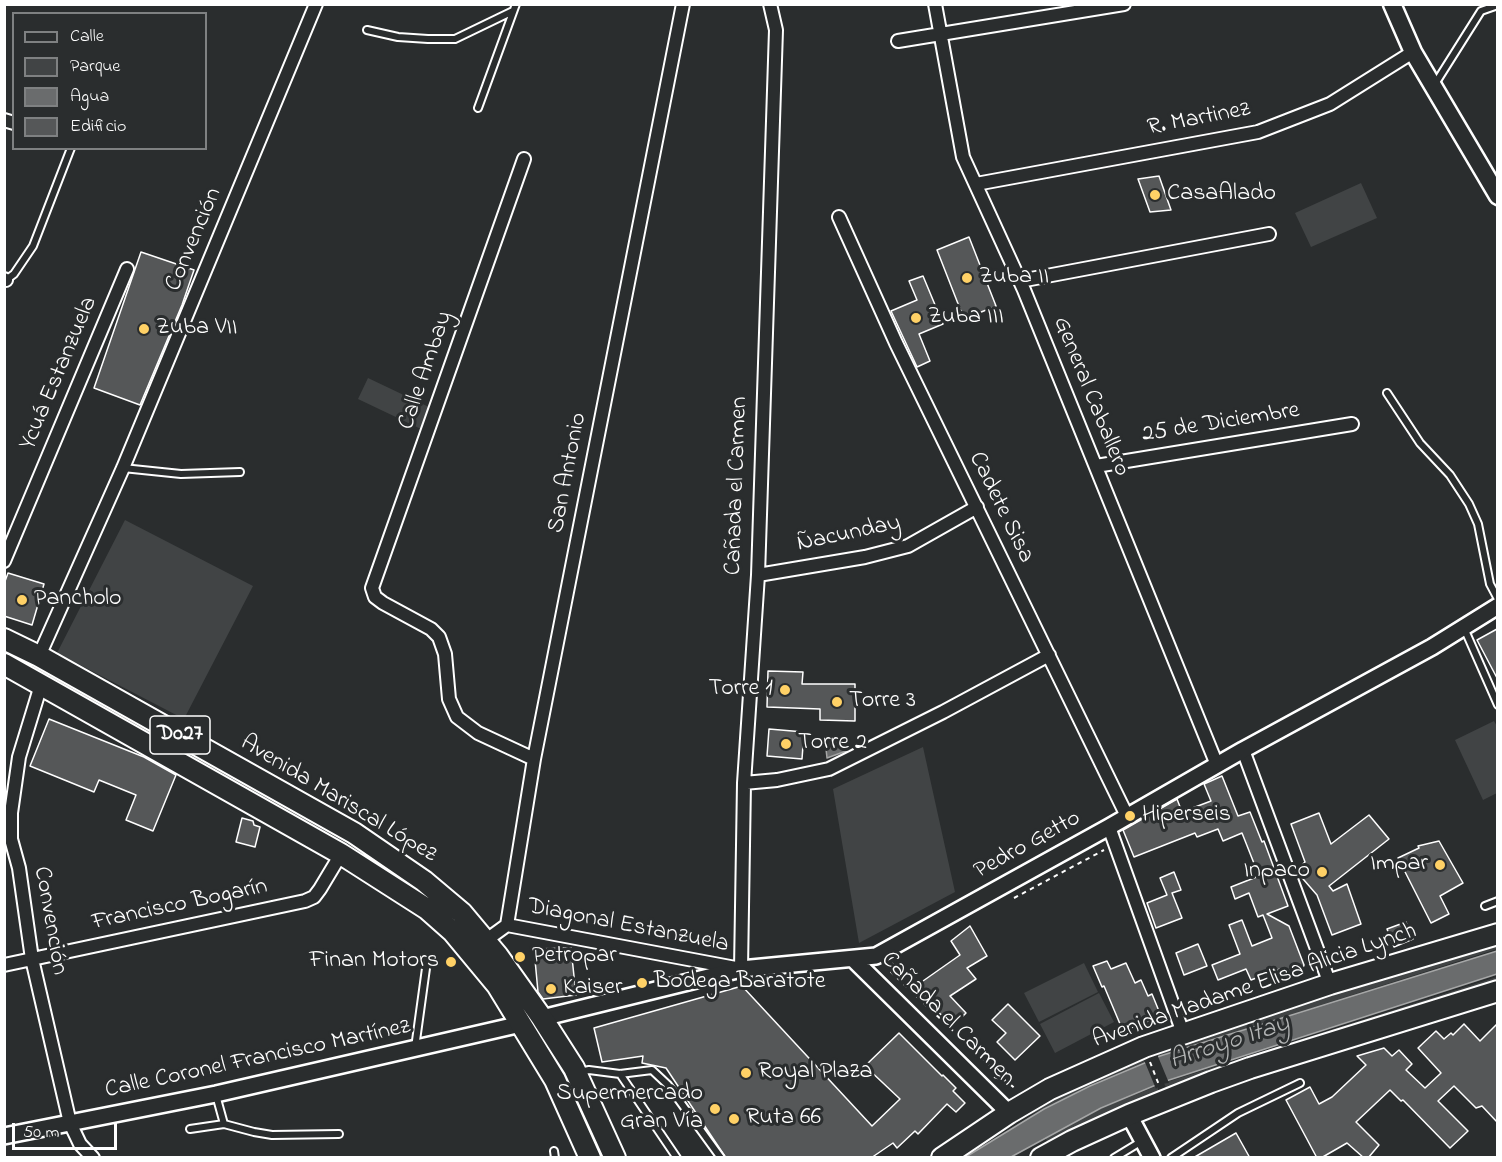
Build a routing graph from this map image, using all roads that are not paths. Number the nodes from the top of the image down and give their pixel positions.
1 (316, 4) edge
2 (683, 4) edge
3 (770, 4) edge
4 (936, 4) edge
5 (1124, 4) edge
6 (1392, 4) edge
7 (1497, 4) edge
8 (514, 8) edge
9 (367, 30) dead end
10 (941, 34) junction
11 (898, 41) dead end
12 (1413, 52) junction
13 (1434, 86) junction
14 (478, 108) dead end
15 (70, 150) edge
16 (524, 159) dead end
17 (976, 184) junction
18 (1497, 196) edge
19 (838, 217) dead end
20 (1269, 234) dead end
21 (127, 269) dead end
22 (5, 279) edge
23 (1020, 281) junction
24 (1387, 393) dead end
25 (1352, 424) dead end
26 (1096, 466) junction
27 (123, 468) junction
28 (240, 472) dead end
29 (977, 507) junction
30 (4, 561) edge
31 (758, 575) junction
32 (1497, 599) edge
33 (1497, 606) edge
34 (1464, 627) junction
35 (4, 639) edge
36 (1049, 655) junction
37 (39, 656) junction
38 (4, 664) edge
39 (41, 685) junction
40 (1497, 705) edge
41 (1243, 750) junction
42 (534, 759) junction
43 (1217, 765) junction
44 (4, 767) edge
45 (16, 772) junction
46 (744, 783) junction
47 (1127, 816) junction
48 (1109, 827) junction
49 (341, 854) junction
50 (4, 868) edge
51 (19, 868) junction
52 (1497, 901) edge
53 (1485, 906) dead end
54 (507, 925) junction
55 (1497, 934) edge
56 (485, 940) junction
57 (853, 958) junction
58 (32, 959) junction
59 (427, 961) dead end
60 (4, 965) edge
61 (741, 969) junction
62 (1330, 984) junction
63 (1497, 991) edge
64 (542, 1018) junction
65 (521, 1024) junction
66 (1183, 1033) junction
67 (415, 1049) junction
68 (576, 1073) junction
69 (620, 1074) junction
70 (1300, 1083) dead end
71 (216, 1094) junction
72 (1009, 1113) junction
73 (1129, 1115) junction
74 (70, 1123) junction
75 (224, 1124) junction
76 (190, 1129) dead end
77 (339, 1134) dead end
78 (4, 1136) edge
79 (1143, 1141) junction
80 (964, 1143) junction
81 (93, 1158) edge
82 (590, 1158) edge
83 (615, 1158) edge
84 (677, 1158) edge
85 (721, 1158) edge
86 (928, 1158) edge
87 (942, 1158) edge
88 (1041, 1158) edge
89 (1114, 1158) edge
90 (1152, 1158) edge
91 (1171, 1158) edge

1 - 27 street, Convención
2 - 42 street, San Antonio
3 - 31 street, Cañada el Carmen
4 - 10 street, General Caballero
5 - 10 street
6 - 12 main road
7 - 13 lane
8 - 9 lane
8 - 14 lane
10 - 11 street
10 - 17 street, General Caballero
12 - 13 main road
12 - 17 street, R. Martinez
13 - 18 main road
15 - 22 lane
16 - 42 street, Calle Ambay
17 - 23 street, General Caballero
19 - 29 street, Cadete Sisa
20 - 23 street
21 - 30 street, Ycuá Estanzuela
23 - 26 street, General Caballero
24 - 32 lane
25 - 26 street, 25 de Diciembre
26 - 43 street, General Caballero
27 - 28 lane
27 - 37 street, Convención
29 - 31 street, Ñacunday
29 - 36 street, Cadete Sisa
31 - 46 street, Cañada el Carmen
33 - 34 street, Pedro Getto
34 - 40 lane
34 - 41 street, Pedro Getto
35 - 37 highway, Avenida Mariscal López / D027
36 - 46 street
36 - 47 street, Cadete Sisa
37 - 56 highway, Avenida Mariscal López / D027
38 - 39 highway, Avenida Mariscal López / D027
39 - 45 street, Convención
39 - 49 highway, Avenida Mariscal López / D027
41 - 43 street, Pedro Getto
41 - 62 street
42 - 54 street, San Antonio
43 - 47 street, Pedro Getto
44 - 45 street
45 - 51 street, Convención
46 - 61 street, Cañada el Carmen
47 - 48 street, Pedro Getto
48 - 57 street, Pedro Getto
48 - 66 street
49 - 58 street, Francisco Bogarín
49 - 65 highway, Avenida Mariscal López / D027
50 - 51 street
51 - 58 street, Convención
52 - 53 lane
54 - 56 street
54 - 61 street, Diagonal Estanzuela
55 - 62 highway, Avenida Madame Elisa Alicia Lynch
56 - 64 highway, Avenida Mariscal López / D027
57 - 61 street, Pedro Getto
57 - 72 street, Cañada el Carmen
58 - 60 street, Francisco Bogarín
58 - 74 street, Convención
59 - 67 lane
61 - 64 street, Pedro Getto
62 - 66 highway, Avenida Madame Elisa Alicia Lynch
63 - 73 highway
64 - 68 highway, D027
65 - 67 street, Calle Coronel Francisco Martínez
65 - 82 highway, D027
66 - 72 highway, Avenida Madame Elisa Alicia Lynch
67 - 71 street, Calle Coronel Francisco Martínez
68 - 69 lane
68 - 83 highway, D027
69 - 84 lane
69 - 85 lane
70 - 91 lane
71 - 74 street, Calle Coronel Francisco Martínez
71 - 75 lane
72 - 80 highway, Avenida Madame Elisa Alicia Lynch
73 - 79 street
73 - 88 highway
74 - 78 street, Calle Coronel Francisco Martínez
74 - 81 street, Convención
75 - 76 lane
75 - 77 lane
79 - 89 lane
79 - 90 street
80 - 86 highway
80 - 87 highway, Avenida Madame Elisa Alicia Lynch

